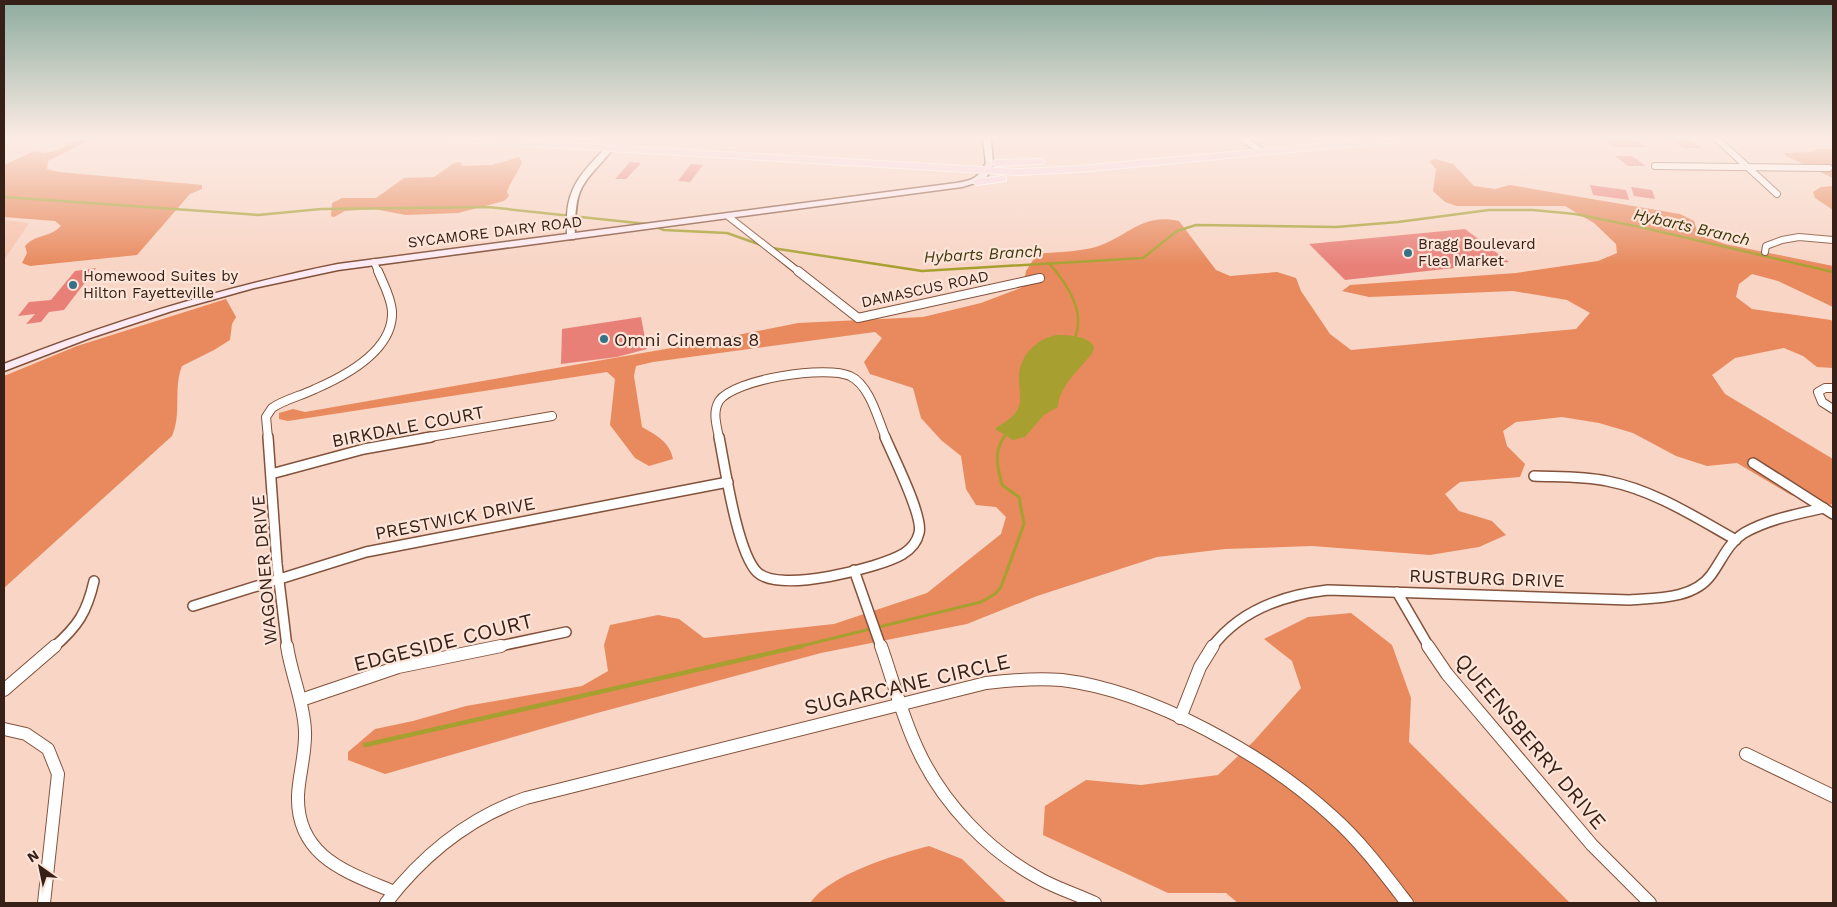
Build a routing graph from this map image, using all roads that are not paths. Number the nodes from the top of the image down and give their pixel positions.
1 (581, 181) edge
2 (982, 181) edge
3 (1763, 181) edge
4 (977, 182) joint
5 (1777, 194) dead end
6 (729, 217) junction
7 (571, 238) junction
8 (1833, 240) edge
9 (1765, 252) dead end
10 (374, 262) junction
11 (1040, 278) dead end
12 (4, 368) edge
13 (1833, 388) edge
14 (1833, 409) edge
15 (552, 416) dead end
16 (1753, 463) dead end
17 (271, 474) junction
18 (1534, 476) dead end
19 (728, 482) junction
20 (1829, 511) edge
21 (1736, 540) junction
22 (854, 570) junction
23 (278, 579) junction
24 (94, 581) dead end
25 (1397, 592) junction
26 (193, 606) dead end
27 (566, 632) dead end
28 (4, 690) edge
29 (301, 700) junction
30 (900, 704) junction
31 (1180, 718) junction
32 (4, 729) edge
33 (1746, 754) dead end
34 (1833, 796) edge
35 (394, 892) junction
36 (44, 903) edge
37 (386, 903) edge
38 (1096, 903) edge
39 (1407, 903) edge
40 (1650, 903) edge

1 - 7 street
2 - 4 main road
3 - 5 street
4 - 6 main road, SYCAMORE DAIRY ROAD
6 - 7 main road, SYCAMORE DAIRY ROAD
6 - 11 street, DAMASCUS ROAD
7 - 10 main road, SYCAMORE DAIRY ROAD
8 - 9 street
10 - 12 main road, SYCAMORE DAIRY ROAD
10 - 17 street, WAGONER DRIVE
13 - 14 street
15 - 17 street, BIRKDALE COURT
16 - 20 street
17 - 23 street, WAGONER DRIVE
18 - 21 street
19 - 22 street
19 - 22 street
19 - 23 street, PRESTWICK DRIVE
20 - 21 street, RUSTBURG DRIVE
21 - 25 street, RUSTBURG DRIVE
22 - 30 street
23 - 26 street, PRESTWICK DRIVE
23 - 29 street, WAGONER DRIVE
24 - 28 street
25 - 31 street, RUSTBURG DRIVE
25 - 40 street, QUEENSBERRY DRIVE
27 - 29 street, EDGESIDE COURT
29 - 35 street, WAGONER DRIVE
30 - 31 street, SUGARCANE CIRCLE
30 - 35 street, SUGARCANE CIRCLE
30 - 38 street
31 - 39 street, SUGARCANE CIRCLE
32 - 36 street
33 - 34 street
35 - 37 street, SUGARCANE CIRCLE

